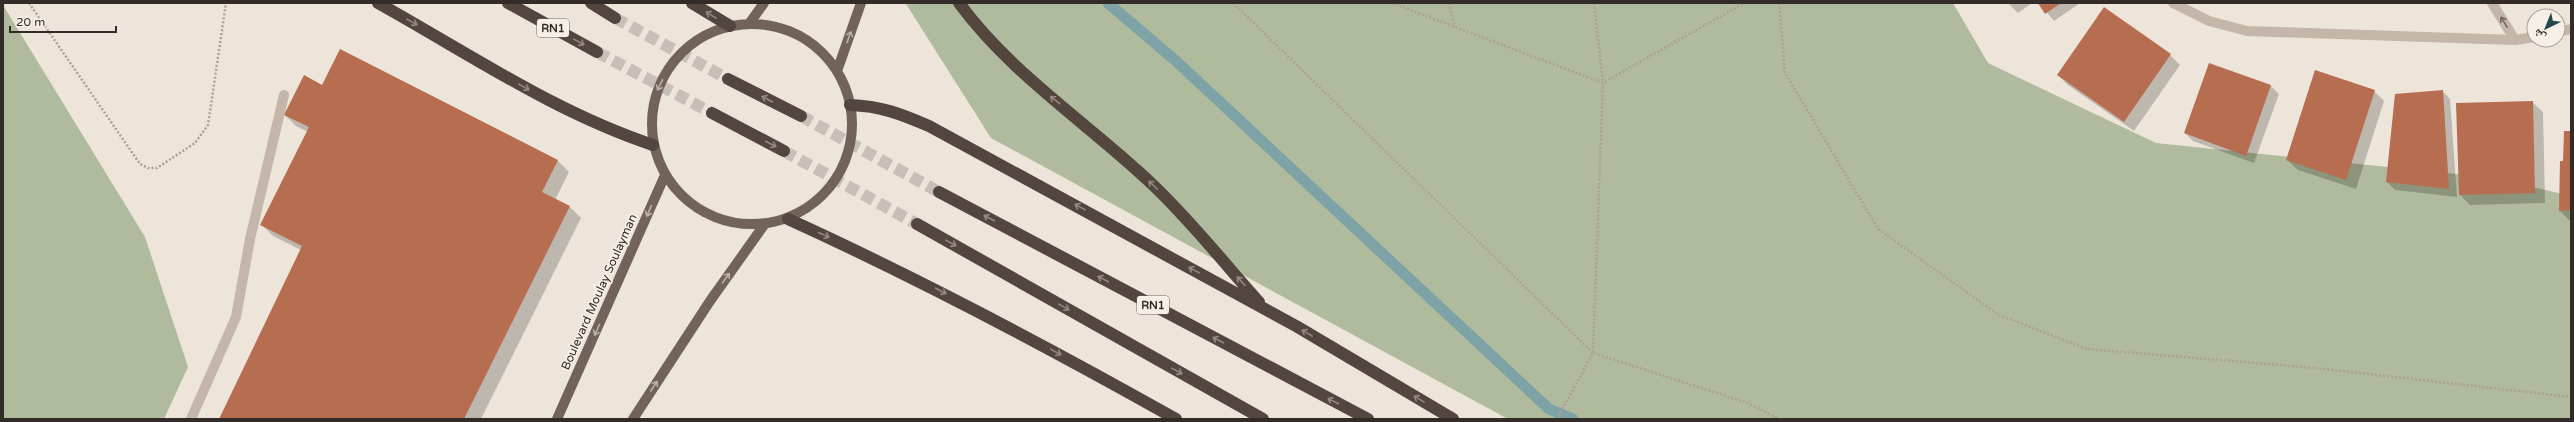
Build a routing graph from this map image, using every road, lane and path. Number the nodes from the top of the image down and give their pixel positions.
1 (29, 3) edge
2 (226, 3) edge
3 (378, 3) edge
4 (508, 3) edge
5 (591, 3) edge
6 (692, 3) edge
7 (764, 3) edge
8 (861, 3) edge
9 (960, 3) edge
10 (1233, 3) edge
11 (1392, 3) edge
12 (1449, 3) edge
13 (1594, 3) edge
14 (1744, 3) edge
15 (1779, 3) edge
16 (2173, 3) edge
17 (2492, 3) edge
18 (615, 18) tunnel mouth
19 (749, 24) junction
20 (730, 26) junction
21 (1455, 27) junction
22 (2526, 38) edge
23 (2515, 40) junction
24 (597, 52) tunnel mouth
25 (837, 71) junction
26 (728, 79) tunnel mouth
27 (1602, 83) junction
28 (284, 96) dead end
29 (850, 105) junction
30 (712, 113) tunnel mouth
31 (802, 116) tunnel mouth
32 (653, 145) junction
33 (784, 151) tunnel mouth
34 (665, 175) junction
35 (939, 192) tunnel mouth
36 (788, 219) junction
37 (917, 224) tunnel mouth
38 (764, 225) junction
39 (1267, 310) junction
40 (1593, 353) junction
41 (2571, 397) edge
42 (191, 419) edge
43 (557, 419) edge
44 (633, 419) edge
45 (1176, 419) edge
46 (1263, 419) edge
47 (1368, 419) edge
48 (1453, 419) edge
49 (1557, 419) edge
50 (1779, 419) edge

1 - 2 path
3 -> 32 highway
4 -> 24 highway, RN1
5 - 18 highway
20 -> 6 highway
7 - 19 main road
25 -> 8 main road
39 -> 9 highway
10 - 40 path
11 - 21 path
12 - 21 path
13 - 27 path
14 - 27 path
15 - 41 path
16 - 23 street
23 -> 17 street
19 - 20 main road
19 - 25 main road
20 -> 32 main road
21 - 27 path
22 - 23 street
25 - 29 main road
31 -> 26 highway
27 - 40 path
28 - 42 street
29 - 36 main road
39 -> 29 highway
30 -> 33 highway
32 - 34 main road
34 - 38 main road
34 -> 43 main road, Boulevard Moulay Soulayman
47 -> 35 highway, RN1
36 - 38 main road
36 -> 45 highway
37 -> 46 highway
44 -> 38 main road
48 -> 39 highway
40 - 49 path
40 - 50 path

